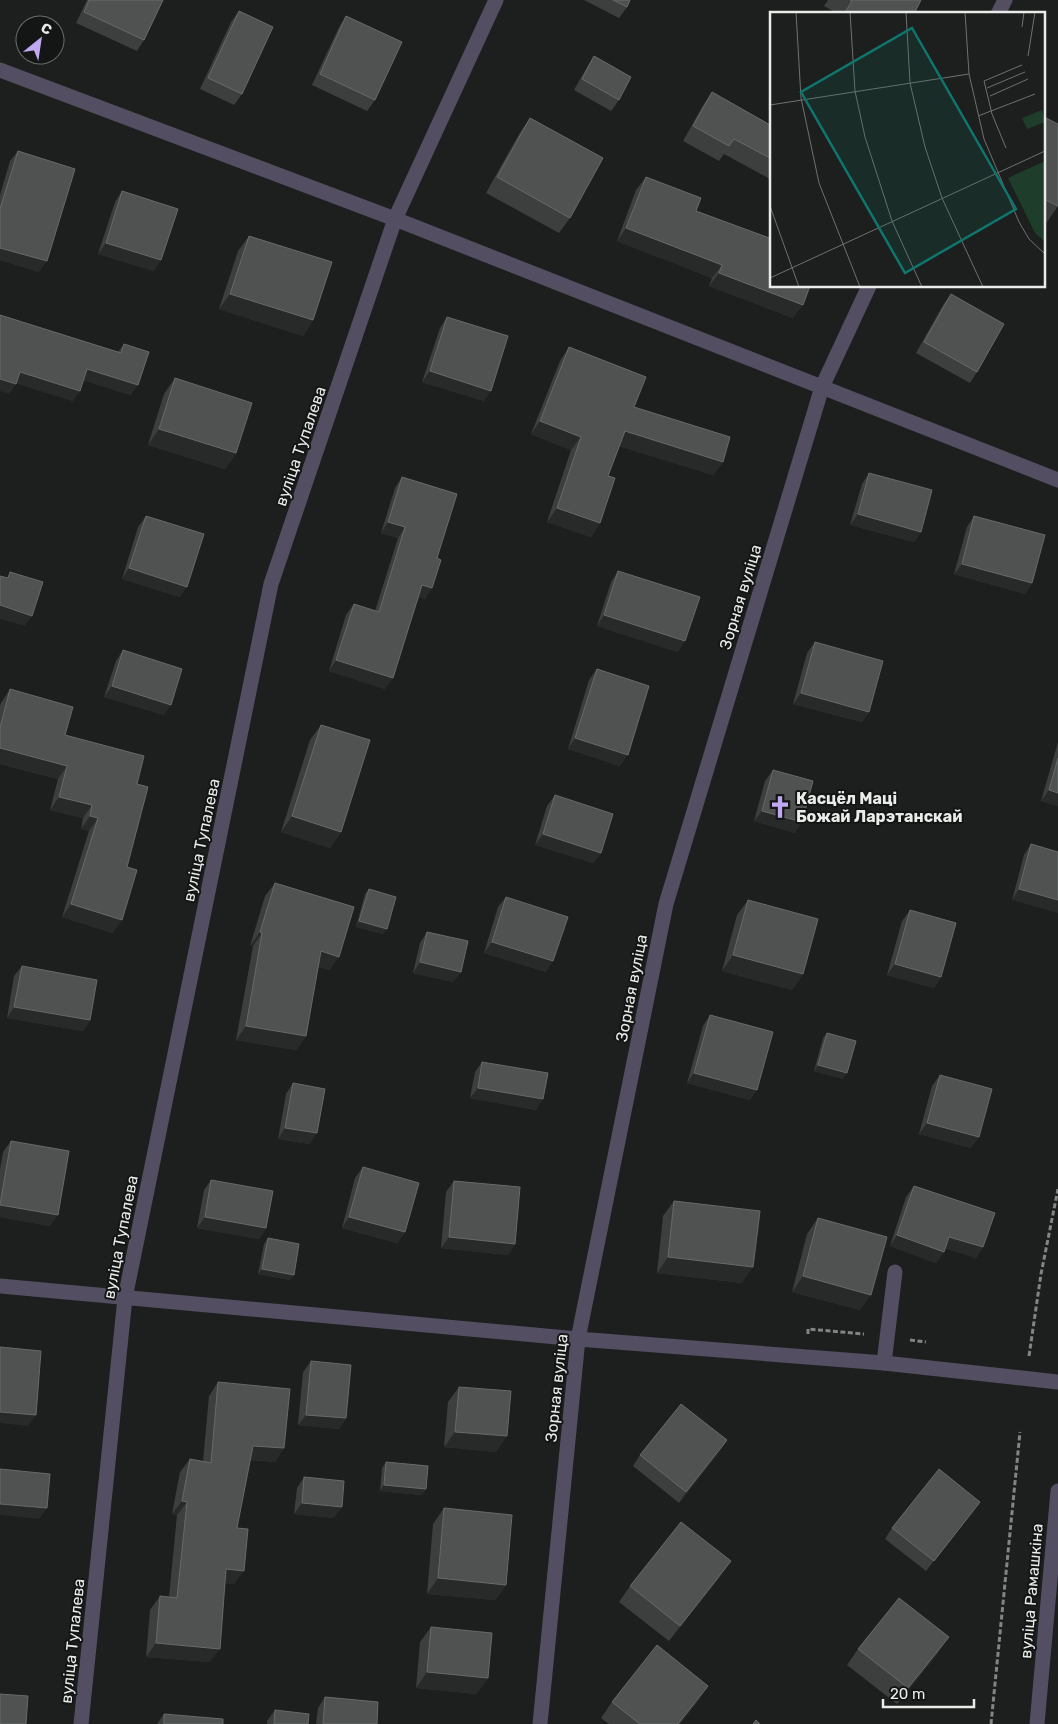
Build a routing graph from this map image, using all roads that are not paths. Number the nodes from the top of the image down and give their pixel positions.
1 (496, 0) edge
2 (1005, 0) edge
3 (999, 12) edge
4 (0, 70) edge
5 (395, 219) junction
6 (868, 288) edge
7 (822, 387) junction
8 (1058, 480) edge
9 (895, 1272) dead end
10 (0, 1286) edge
11 (125, 1298) junction
12 (578, 1339) junction
13 (884, 1364) junction
14 (1058, 1382) edge
15 (1058, 1491) edge
16 (81, 1724) edge
17 (540, 1724) edge
18 (1037, 1724) edge

1 - 5 street, вуліца Тупалева
2 - 3 street
4 - 5 street
5 - 7 street
5 - 11 street, вуліца Тупалева
6 - 7 street, Зорная вуліца
7 - 8 street
7 - 12 street, Зорная вуліца
9 - 13 street
10 - 11 street
11 - 12 street
11 - 16 street, вуліца Тупалева
12 - 13 street
12 - 17 street, Зорная вуліца
13 - 14 street
15 - 18 street, вуліца Рамашкіна

